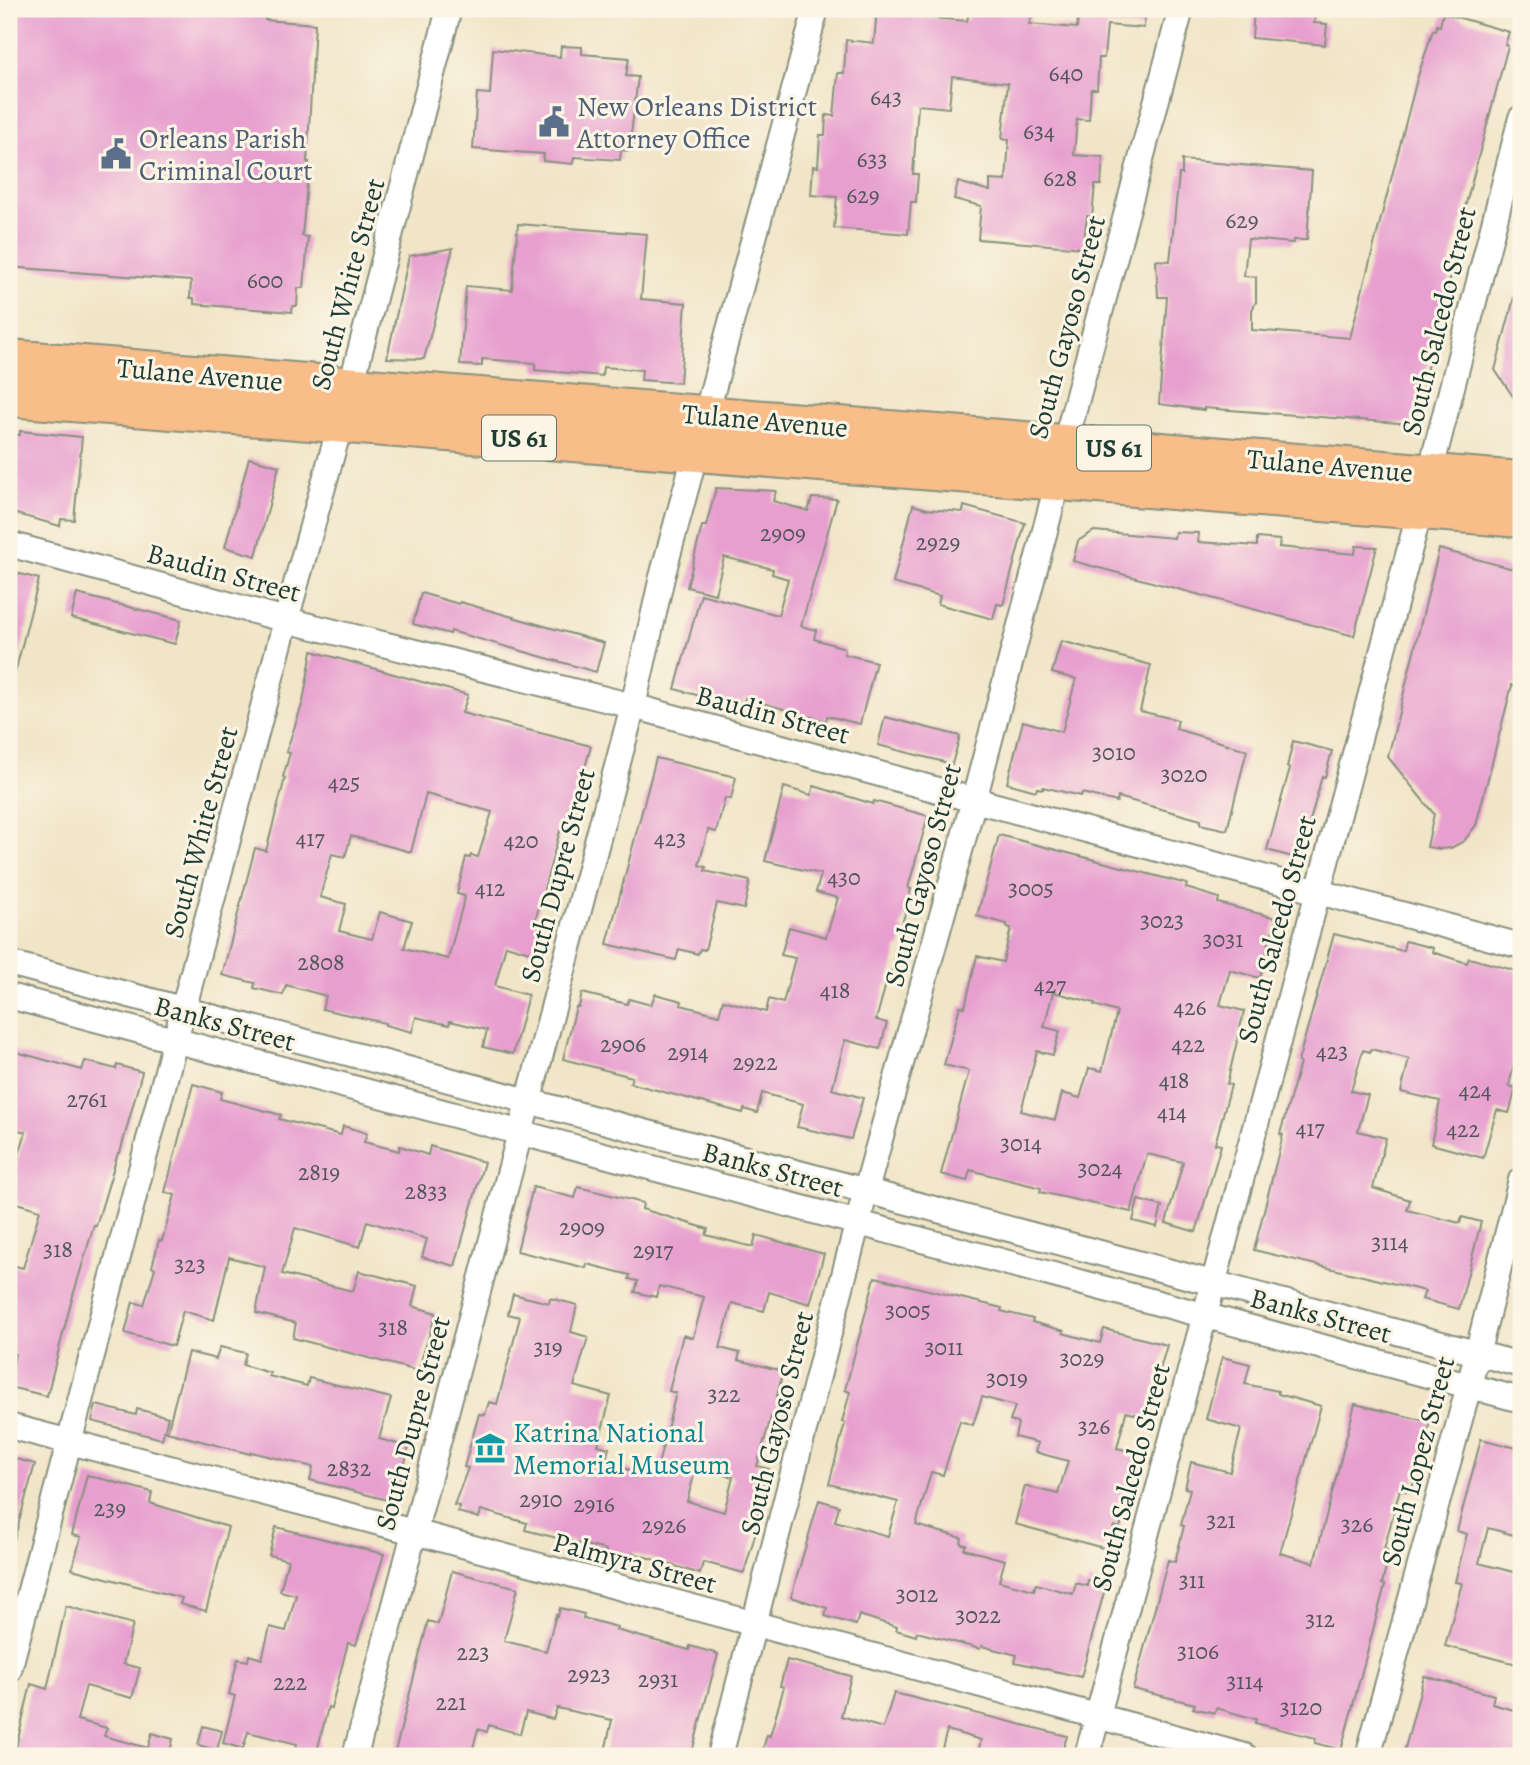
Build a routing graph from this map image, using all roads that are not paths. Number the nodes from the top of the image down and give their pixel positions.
1 (449, 9) edge
2 (816, 9) edge
3 (1181, 9) edge
4 (1521, 118) edge
5 (9, 359) edge
6 (351, 386) junction
7 (9, 397) edge
8 (706, 415) junction
9 (341, 423) junction
10 (696, 452) junction
11 (1062, 462) junction
12 (1430, 473) junction
13 (1521, 481) edge
14 (1419, 510) junction
15 (1480, 514) junction
16 (1521, 518) edge
17 (1521, 527) edge
18 (9, 544) edge
19 (286, 620) junction
20 (633, 706) junction
21 (974, 800) junction
22 (1317, 891) junction
23 (1521, 946) edge
24 (9, 963) edge
25 (9, 996) edge
26 (184, 1010) junction
27 (176, 1040) junction
28 (528, 1101) junction
29 (520, 1132) junction
30 (1521, 1180) edge
31 (866, 1190) junction
32 (858, 1222) junction
33 (1213, 1283) junction
34 (1204, 1315) junction
35 (1476, 1353) junction
36 (1521, 1365) edge
37 (1469, 1386) junction
38 (1521, 1400) edge
39 (9, 1426) edge
40 (68, 1442) junction
41 (414, 1532) junction
42 (754, 1626) junction
43 (9, 1670) edge
44 (1098, 1717) junction
45 (355, 1756) edge
46 (720, 1756) edge
47 (1087, 1756) edge
48 (1245, 1756) edge
49 (1368, 1756) edge

1 - 6 street, South White Street
2 - 8 street, South Dupre Street
3 - 11 street, South Gayoso Street
4 - 12 street, South Salcedo Street
5 - 6 main road, Tulane Avenue / US 61
6 - 8 main road, Tulane Avenue / US 61
6 - 9 street, South White Street
7 - 9 main road, Tulane Avenue / US 61
8 - 10 street, South Dupre Street
8 - 11 main road, Tulane Avenue / US 61
9 - 10 main road, Tulane Avenue / US 61
9 - 19 street, South White Street
10 - 11 main road, Tulane Avenue / US 61
10 - 20 street, South Dupre Street
11 - 12 main road, Tulane Avenue / US 61
11 - 14 main road, Tulane Avenue / US 61
11 - 21 street, South Gayoso Street
12 - 13 main road, Tulane Avenue / US 61
12 - 14 street, South Salcedo Street
14 - 15 main road, Tulane Avenue / US 61
14 - 22 street, South Salcedo Street
15 - 16 main road, Tulane Avenue / US 61
15 - 17 street
18 - 19 street, Baudin Street
19 - 20 street, Baudin Street
19 - 26 street, South White Street
20 - 21 street, Baudin Street
20 - 28 street, South Dupre Street
21 - 22 street, Baudin Street
21 - 31 street, South Gayoso Street
22 - 23 street, Baudin Street
22 - 33 street, South Salcedo Street
24 - 26 street, Banks Street
25 - 27 street, Banks Street
26 - 27 street, South White Street
26 - 28 street, Banks Street
27 - 29 street, Banks Street
27 - 40 street, South White Street
28 - 29 street, South Dupre Street
28 - 31 street, Banks Street
29 - 32 street, Banks Street
29 - 41 street, South Dupre Street
30 - 35 street, South Lopez Street
31 - 32 street, South Gayoso Street
31 - 33 street, Banks Street
32 - 34 street, Banks Street
32 - 42 street, South Gayoso Street
33 - 34 street, South Salcedo Street
33 - 35 street, Banks Street
34 - 37 street, Banks Street
34 - 44 street, South Salcedo Street
35 - 36 street, Banks Street
35 - 37 street, South Lopez Street
37 - 38 street, Banks Street
37 - 49 street, South Lopez Street
39 - 40 street, Palmyra Street
40 - 41 street, Palmyra Street
40 - 43 street, South White Street
41 - 42 street, Palmyra Street
41 - 45 street, South Dupre Street
42 - 44 street, Palmyra Street
42 - 46 street, South Gayoso Street
44 - 47 street, South Salcedo Street
44 - 48 street, Palmyra Street

